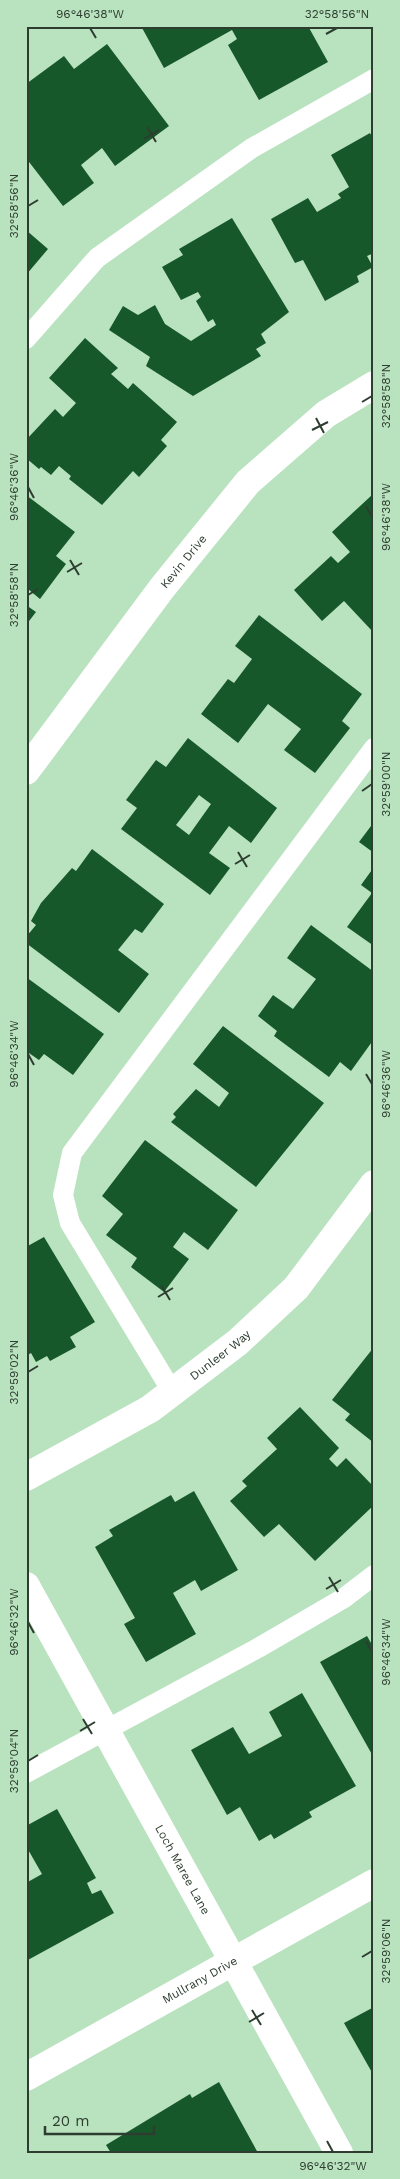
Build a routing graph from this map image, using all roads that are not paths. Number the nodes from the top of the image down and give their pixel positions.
1 (374, 80) edge
2 (26, 339) edge
3 (374, 385) edge
4 (374, 748) edge
5 (26, 771) edge
6 (374, 1184) edge
7 (174, 1393) junction
8 (26, 1477) edge
9 (374, 1575) edge
10 (26, 1586) edge
11 (107, 1730) junction
12 (26, 1773) edge
13 (374, 1883) edge
14 (234, 1961) junction
15 (26, 2077) edge
16 (339, 2153) edge

1 - 2 lane
3 - 5 street, Kevin Drive
4 - 7 lane
6 - 7 street, Dunleer Way
7 - 8 street, Dunleer Way
9 - 11 lane
10 - 11 street, Loch Maree Lane
11 - 12 lane
11 - 14 street, Loch Maree Lane
13 - 14 street, Mullrany Drive
14 - 15 street, Mullrany Drive
14 - 16 street, Loch Maree Lane

